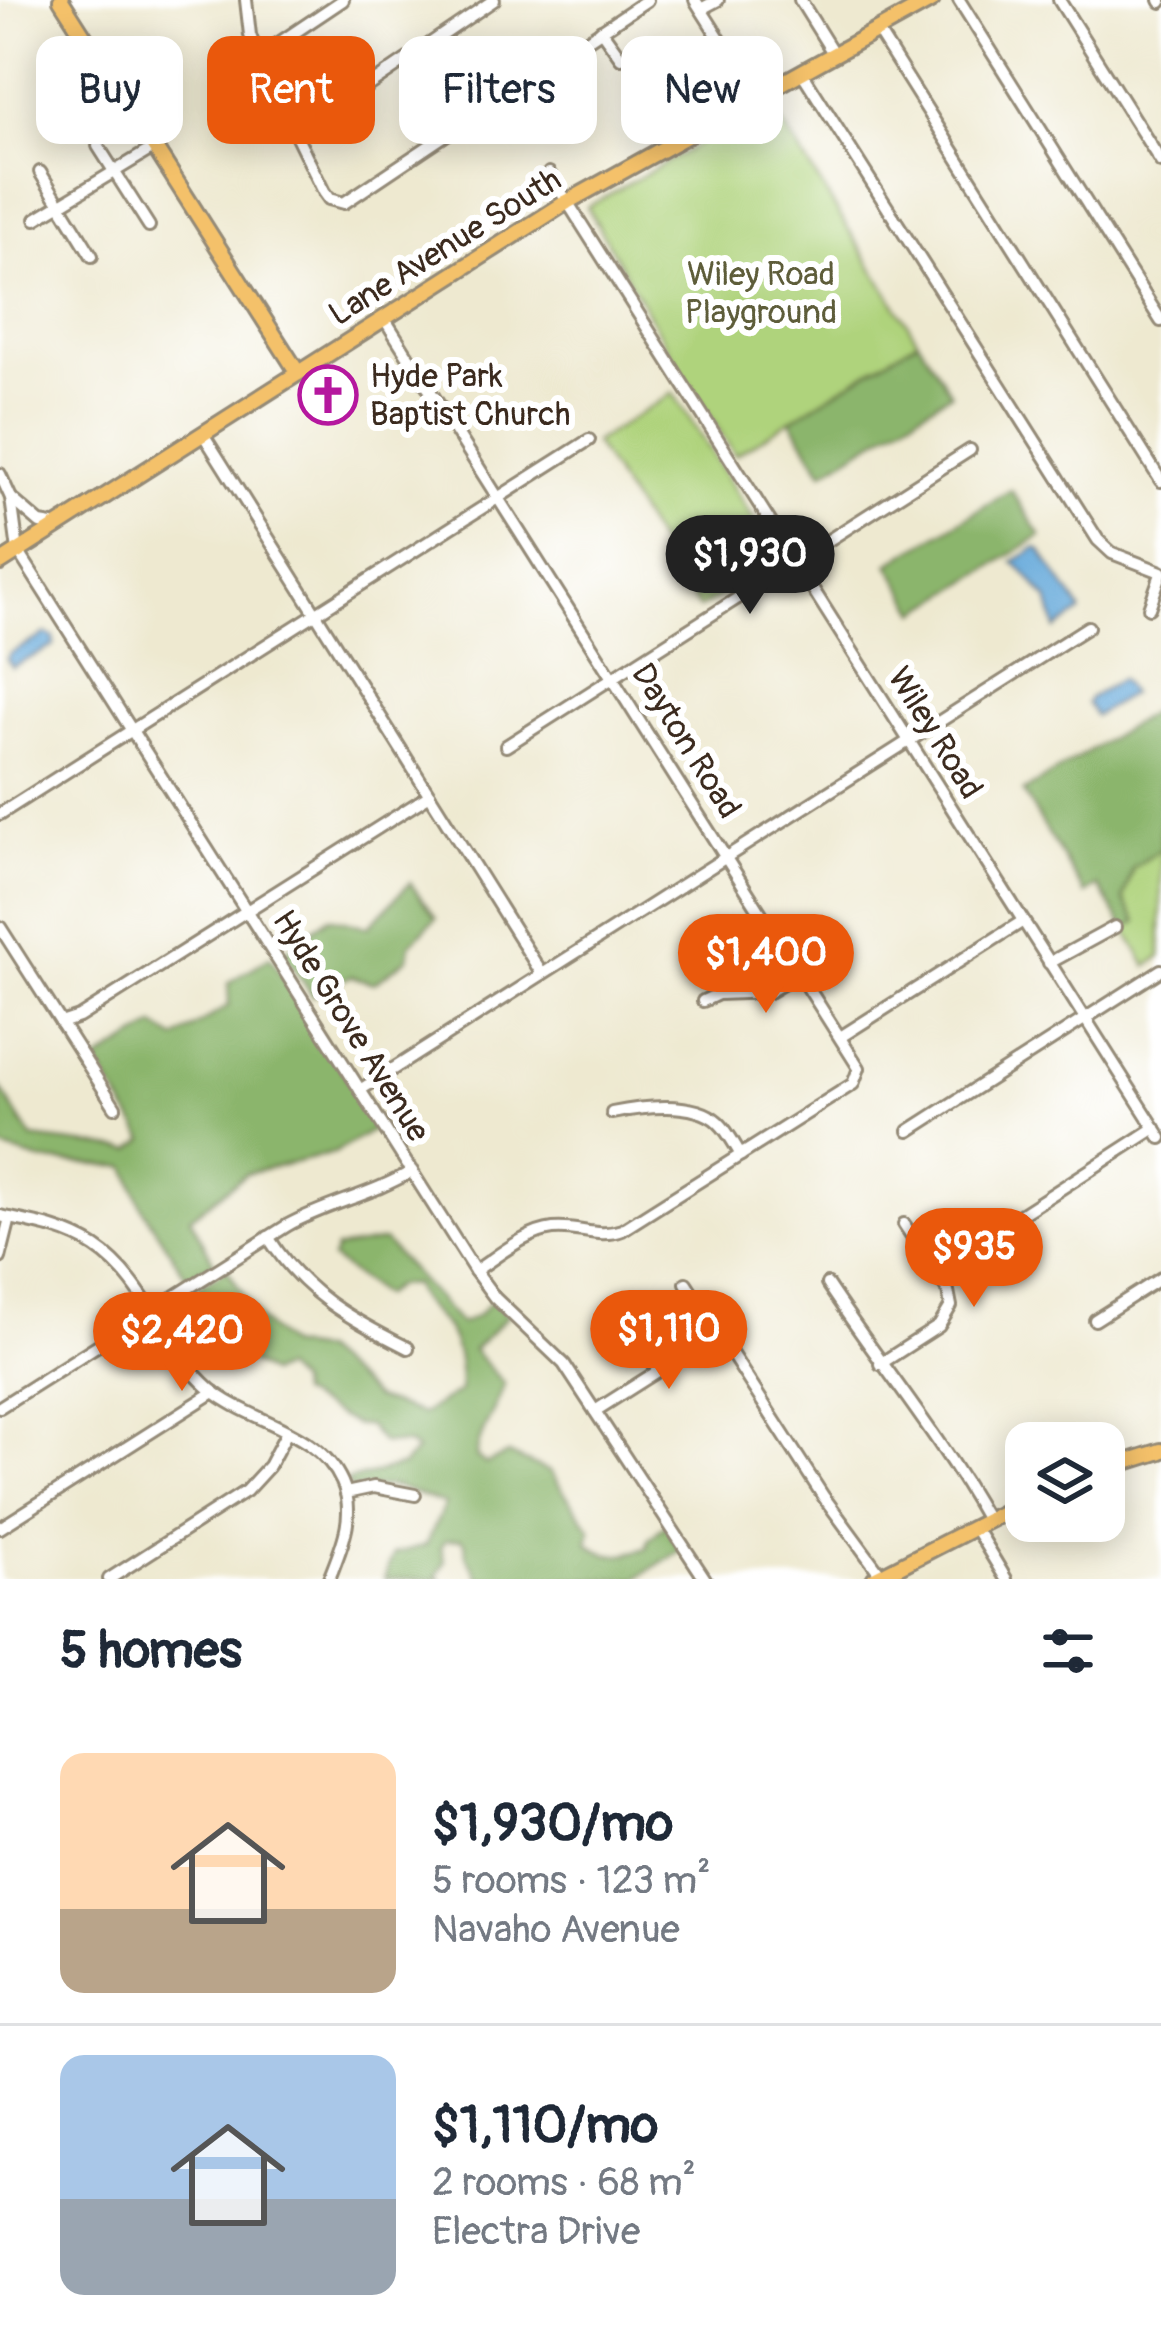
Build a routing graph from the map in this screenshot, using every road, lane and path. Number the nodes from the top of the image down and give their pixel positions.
1 (61, 0) edge
2 (246, 0) edge
3 (343, 0) edge
4 (494, 0) edge
5 (647, 0) edge
6 (718, 0) edge
7 (800, 0) edge
8 (932, 0) edge
9 (959, 0) edge
10 (1059, 0) edge
11 (698, 5) edge
12 (602, 30) junction
13 (877, 30) junction
14 (250, 36) edge
15 (289, 36) edge
16 (718, 36) edge
17 (833, 53) junction
18 (621, 58) dead end
19 (801, 71) junction
20 (375, 81) edge
21 (783, 81) edge
22 (300, 144) edge
23 (670, 144) edge
24 (98, 146) dead end
25 (155, 147) junction
26 (1161, 161) edge
27 (40, 172) dead end
28 (113, 172) junction
29 (549, 173) dead end
30 (567, 202) junction
31 (60, 204) junction
32 (36, 219) dead end
33 (148, 226) dead end
34 (92, 256) dead end
35 (384, 318) junction
36 (1161, 321) edge
37 (298, 373) junction
38 (202, 434) junction
39 (590, 440) dead end
40 (970, 450) dead end
41 (0, 474) edge
42 (1161, 481) edge
43 (11, 498) junction
44 (498, 498) junction
45 (58, 526) junction
46 (18, 551) junction
47 (794, 561) junction
48 (0, 563) edge
49 (1161, 573) edge
50 (1149, 608) dead end
51 (315, 615) junction
52 (1088, 627) dead end
53 (613, 677) junction
54 (132, 731) junction
55 (909, 741) junction
56 (506, 746) dead end
57 (430, 795) junction
58 (0, 814) edge
59 (727, 856) junction
60 (246, 911) junction
61 (1023, 921) junction
62 (0, 927) edge
63 (1115, 927) dead end
64 (1049, 962) junction
65 (1161, 970) edge
66 (542, 974) junction
67 (801, 974) junction
68 (703, 1001) dead end
69 (1085, 1019) junction
70 (61, 1023) junction
71 (842, 1036) junction
72 (360, 1090) junction
73 (115, 1106) dead end
74 (612, 1113) dead end
75 (909, 1131) dead end
76 (1158, 1133) edge
77 (741, 1155) junction
78 (412, 1171) junction
79 (5, 1217) edge
80 (904, 1224) dead end
81 (1003, 1226) dead end
82 (268, 1238) junction
83 (0, 1258) edge
84 (475, 1271) junction
85 (1161, 1278) edge
86 (686, 1283) dead end
87 (826, 1284) dead end
88 (152, 1311) junction
89 (1095, 1320) dead end
90 (718, 1333) junction
91 (408, 1348) dead end
92 (880, 1364) junction
93 (214, 1392) junction
94 (0, 1407) edge
95 (596, 1411) junction
96 (286, 1432) junction
97 (1161, 1451) edge
98 (1125, 1462) edge
99 (346, 1493) junction
100 (415, 1495) dead end
101 (1005, 1511) edge
102 (980, 1523) junction
103 (0, 1528) edge
104 (878, 1577) edge
105 (109, 1579) edge
106 (329, 1579) edge
107 (705, 1579) edge
108 (1006, 1579) edge

1 - 25 main road
2 - 14 street
3 - 15 street
4 - 20 street
5 - 12 street
6 - 11 street
7 - 17 street
8 - 13 main road, Lane Avenue South
9 - 36 street
10 - 26 street
11 - 16 street
12 - 18 street
12 - 22 street
13 - 17 main road, Lane Avenue South
13 - 42 street
17 - 19 main road, Lane Avenue South
19 - 21 main road, Lane Avenue South
19 - 49 street
23 - 30 main road, Lane Avenue South
24 - 28 street
25 - 28 street
25 - 37 main road
27 - 31 street
28 - 31 street
28 - 33 street
29 - 30 street, Wiley Road
30 - 35 main road, Lane Avenue South
30 - 47 street, Wiley Road
31 - 32 street
31 - 34 street
35 - 37 main road, Lane Avenue South
35 - 44 street, Dayton Road
37 - 38 main road, Lane Avenue South
38 - 45 main road, Lane Avenue South
38 - 51 street
39 - 44 street
40 - 47 street
41 - 43 street, Hyde Grove Avenue
43 - 45 street
43 - 46 street, Hyde Grove Avenue
44 - 51 street
44 - 53 street, Dayton Road
45 - 46 main road, Lane Avenue South
46 - 48 main road, Lane Avenue South
46 - 54 street, Hyde Grove Avenue
47 - 53 street
47 - 55 street, Wiley Road
49 - 50 street
51 - 54 street
51 - 57 street
52 - 55 street
53 - 56 street
53 - 59 street, Dayton Road
54 - 58 street
54 - 60 street, Hyde Grove Avenue
55 - 59 street
55 - 61 street, Wiley Road
57 - 60 street
57 - 66 street
59 - 66 street
59 - 67 street, Dayton Road
60 - 70 street
60 - 72 street, Hyde Grove Avenue
61 - 64 street, Wiley Road
61 - 71 street
62 - 70 street
63 - 64 street
64 - 69 street, Wiley Road
65 - 69 street
66 - 72 street
67 - 68 street
67 - 71 street, Dayton Road
69 - 75 street
69 - 76 street, Wiley Road
70 - 73 street
71 - 77 street, Dayton Road
72 - 78 street, Hyde Grove Avenue
74 - 77 street
76 - 81 street
77 - 84 street
78 - 82 street
78 - 84 street, Hyde Grove Avenue
79 - 83 street
79 - 88 street
80 - 92 street
82 - 88 street
82 - 91 street
84 - 95 street, Hyde Grove Avenue
85 - 89 street
86 - 90 street
87 - 92 street
88 - 93 street
88 - 94 street
90 - 95 street
90 - 104 street
92 - 102 street
93 - 96 street
93 - 103 street
95 - 107 street, Hyde Grove Avenue
96 - 99 street
96 - 105 street
97 - 98 main road
99 - 100 street
99 - 106 street
101 - 102 main road
102 - 104 main road
102 - 108 street

